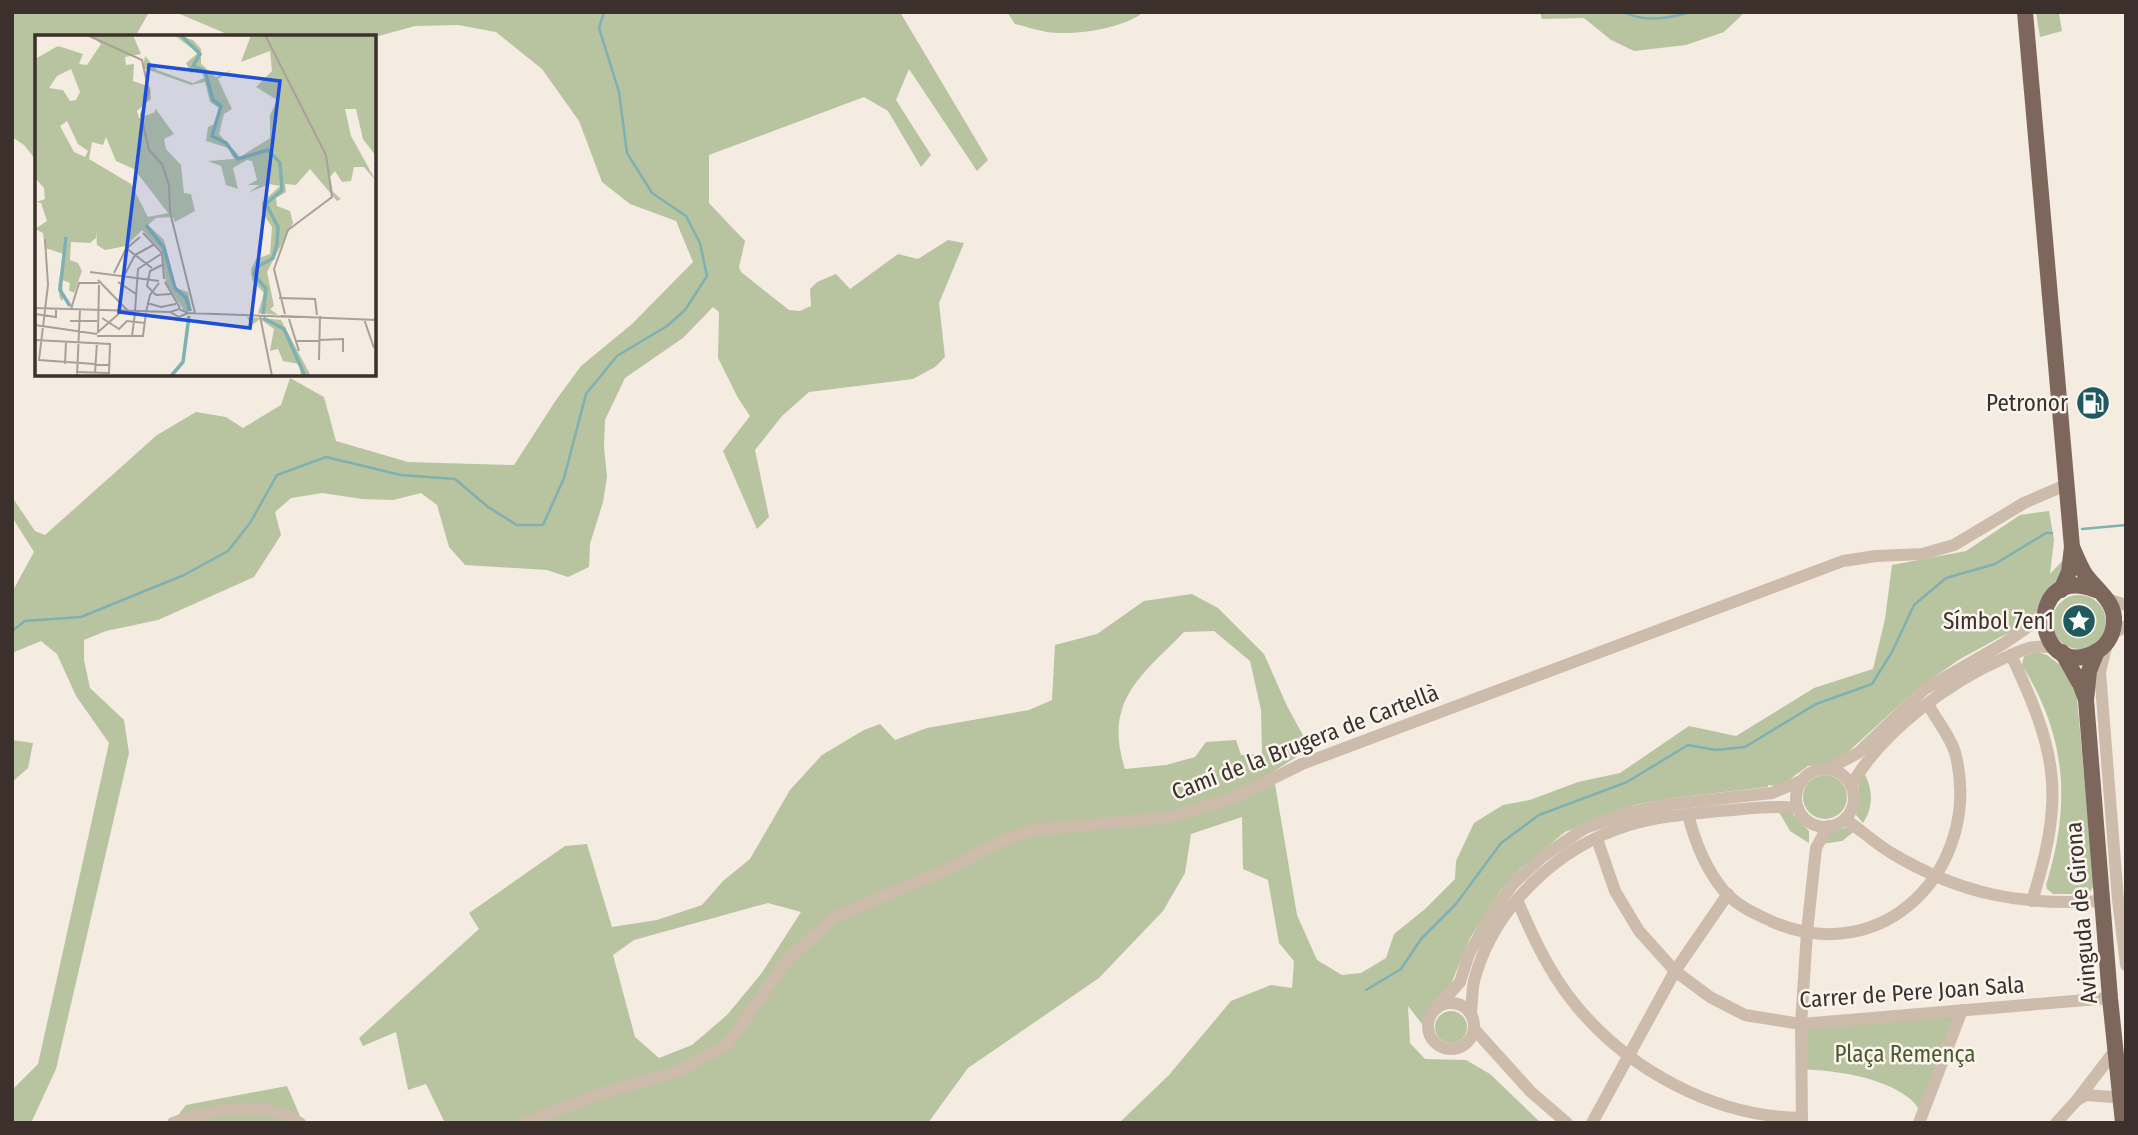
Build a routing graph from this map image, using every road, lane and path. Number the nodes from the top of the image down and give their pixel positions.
1 (2025, 12) edge
2 (2068, 484) junction
3 (2072, 547) junction
4 (2061, 590) junction
5 (2102, 594) junction
6 (2126, 605) edge
7 (2045, 610) junction
8 (2111, 639) edge
9 (2003, 644) junction
10 (2056, 647) junction
11 (2011, 655) junction
12 (2086, 700) junction
13 (1928, 704) junction
14 (1858, 754) junction
15 (1828, 769) junction
16 (1803, 780) junction
17 (1850, 784) junction
18 (1772, 793) junction
19 (1798, 805) junction
20 (1688, 814) junction
21 (1845, 818) junction
22 (1807, 820) junction
23 (1828, 827) junction
24 (1597, 839) junction
25 (1816, 848) junction
26 (1937, 876) junction
27 (1728, 894) junction
28 (1517, 900) junction
29 (2116, 900) edge
30 (2032, 901) junction
31 (1807, 932) junction
32 (2126, 965) edge
33 (1675, 971) junction
34 (1460, 982) junction
35 (2110, 998) junction
36 (1437, 1008) junction
37 (1962, 1010) junction
38 (1469, 1011) junction
39 (1801, 1024) junction
40 (1475, 1030) junction
41 (2116, 1048) junction
42 (1629, 1055) junction
43 (2124, 1099) edge
44 (2077, 1100) junction
45 (1802, 1120) edge
46 (1925, 1120) edge
47 (173, 1123) edge
48 (300, 1123) edge
49 (525, 1123) edge
50 (1567, 1123) edge
51 (1592, 1123) edge
52 (2056, 1123) edge
53 (2123, 1123) edge

1 - 2 main road
2 - 3 main road
2 - 49 street, Camí de la Brugera de Cartellà
3 - 4 main road
3 - 5 main road
4 - 5 main road
4 - 7 main road
5 - 6 street
5 - 8 main road
7 - 9 street
7 - 10 main road
8 - 10 main road
8 - 12 main road, Avinguda de Girona
8 - 29 street, Avinguda de Girona
9 - 10 street
9 - 14 street
10 - 11 street
10 - 12 main road, Avinguda de Girona
11 - 13 street
11 - 30 street
12 - 29 main road, Avinguda de Girona
13 - 17 street
13 - 26 street
14 - 15 street
14 - 17 street
15 - 16 street
15 - 17 street
16 - 18 street
16 - 19 street
17 - 21 street
18 - 19 street
18 - 34 street
19 - 20 street
19 - 22 street
20 - 24 street
20 - 27 street
21 - 23 street
21 - 26 street
22 - 23 street
22 - 25 street
23 - 25 street
24 - 28 street
24 - 33 street, Carrer de Pere Joan Sala
25 - 31 street
26 - 30 street
26 - 31 street
27 - 31 street
27 - 33 street
28 - 38 street
28 - 42 street
29 - 30 street
29 - 32 street, Avinguda de Girona
29 - 35 main road, Avinguda de Girona
31 - 39 street
33 - 39 street, Carrer de Pere Joan Sala
33 - 42 street
34 - 36 street
34 - 38 street
35 - 37 street, Carrer de Pere Joan Sala
35 - 41 main road, Avinguda de Girona
36 - 38 street
36 - 40 street
37 - 39 street, Carrer de Pere Joan Sala
37 - 46 street
38 - 40 street
39 - 45 street
40 - 50 street
41 - 43 main road, Avinguda de Girona
41 - 44 street
42 - 45 street
42 - 51 street
43 - 44 street
43 - 53 main road, Avinguda de Girona
44 - 52 street
47 - 48 street

